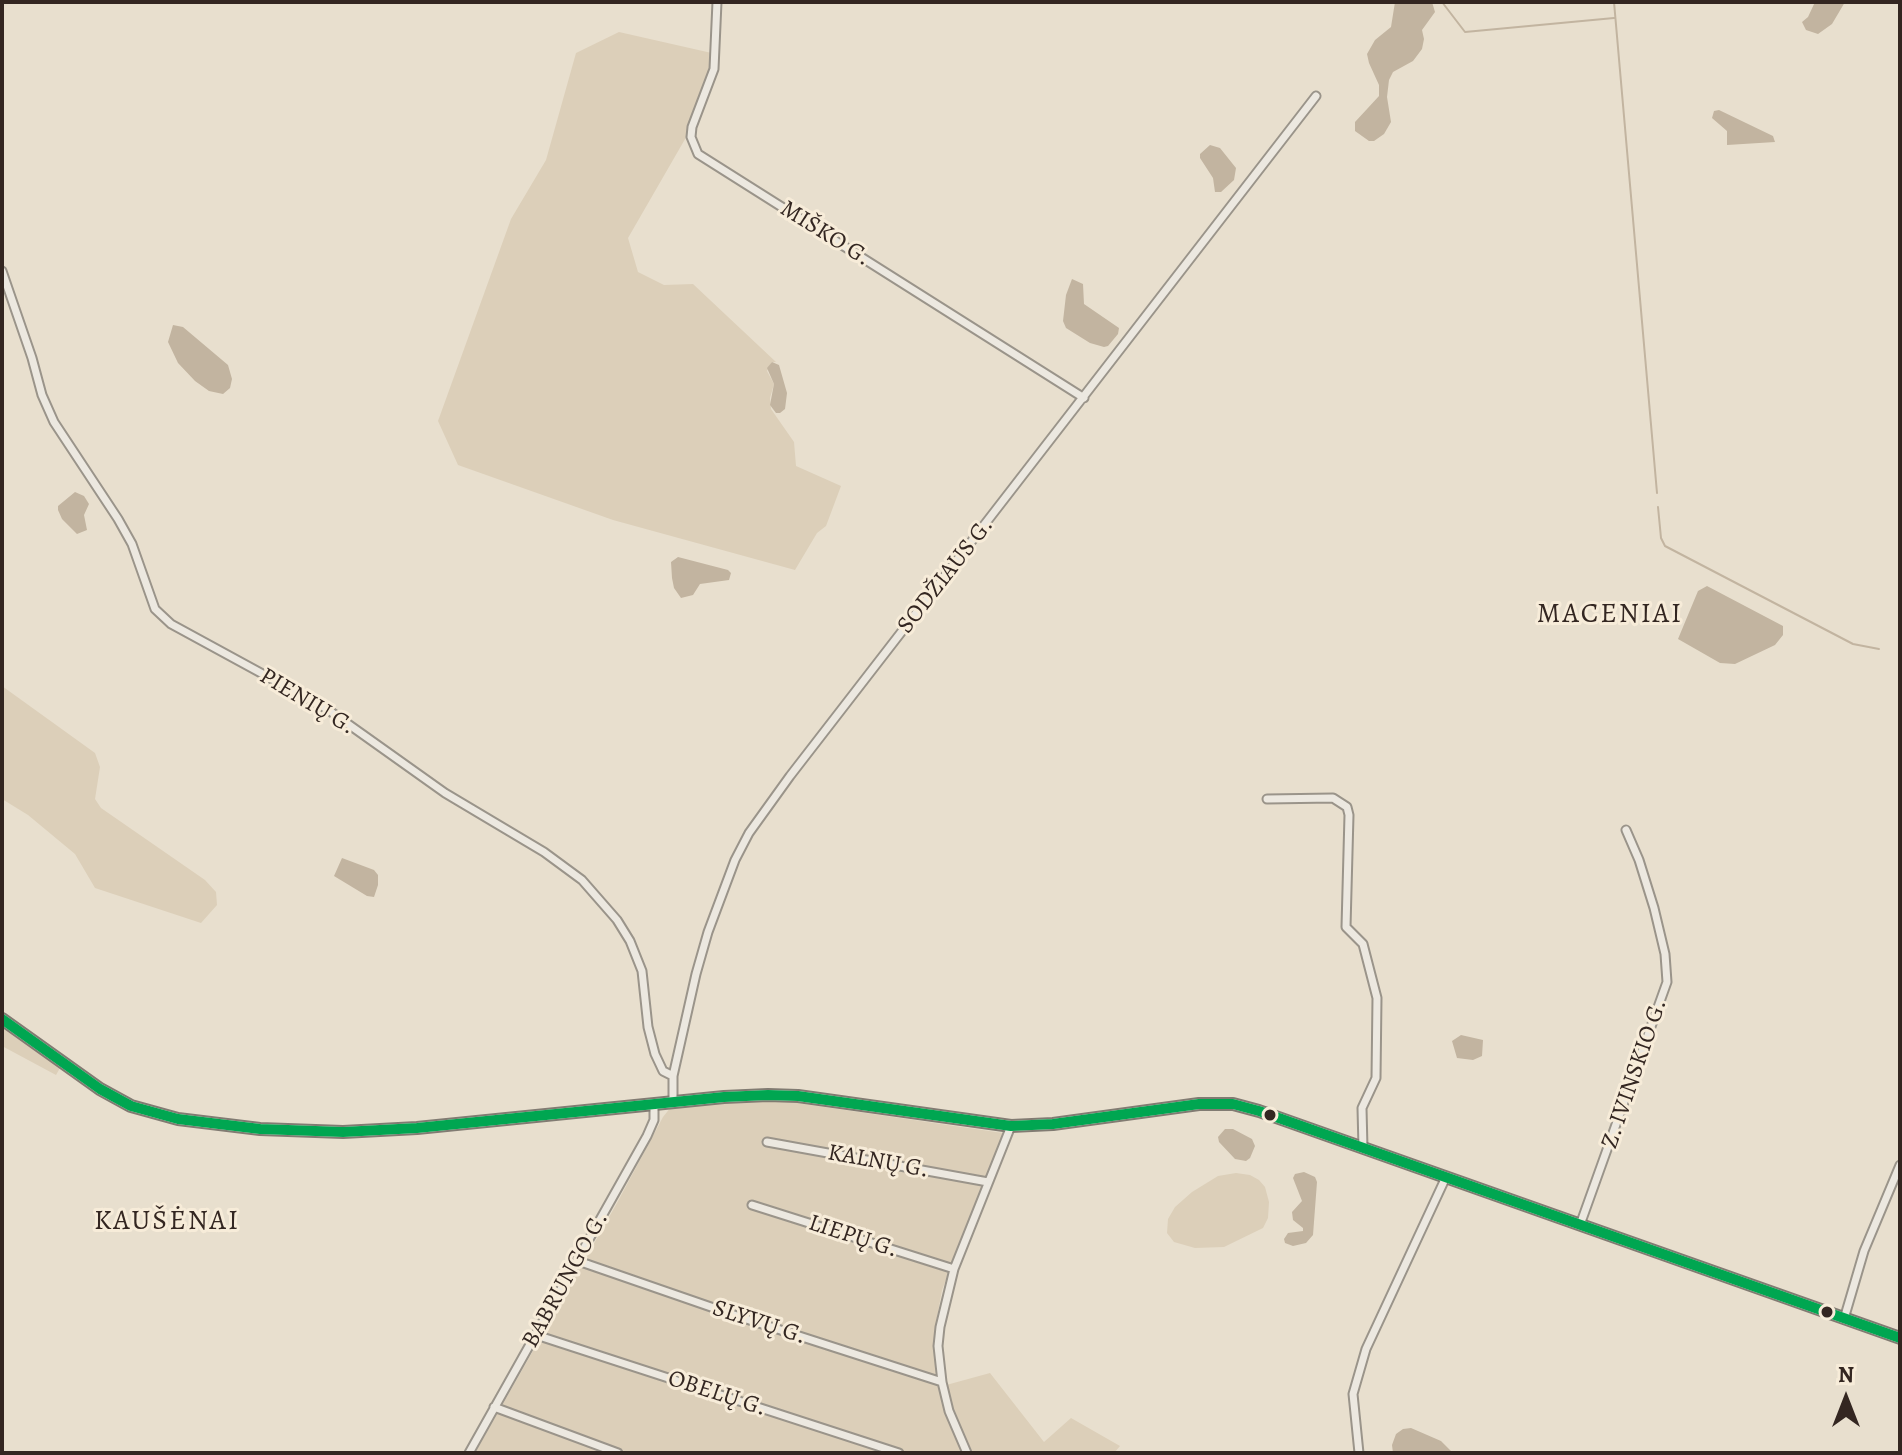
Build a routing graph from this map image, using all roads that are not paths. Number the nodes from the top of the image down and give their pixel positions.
1 (717, 2) edge
2 (1316, 96) dead end
3 (2, 271) edge
4 (1084, 398) junction
5 (1267, 799) dead end
6 (1626, 830) dead end
7 (2, 1019) edge
8 (673, 1076) junction
9 (673, 1102) junction
10 (654, 1104) junction
11 (1011, 1126) junction
12 (767, 1142) dead end
13 (1363, 1148) junction
14 (1900, 1165) edge
15 (1446, 1177) junction
16 (988, 1182) junction
17 (752, 1205) dead end
18 (1580, 1225) junction
19 (578, 1261) junction
20 (954, 1269) junction
21 (1844, 1319) junction
22 (536, 1335) junction
23 (1900, 1338) edge
24 (942, 1382) junction
25 (494, 1407) junction
26 (469, 1453) edge
27 (618, 1453) edge
28 (899, 1453) edge
29 (967, 1453) edge
30 (1359, 1453) edge

1 - 4 street, MIŠKO G.
2 - 4 street, SODŽIAUS G.
3 - 8 street, PIENIŲ G.
4 - 8 street, SODŽIAUS G.
5 - 13 street
6 - 18 street, Z. IVINSKIO G.
7 - 10 main road
8 - 9 street, SODŽIAUS G.
9 - 10 main road
9 - 11 main road
10 - 19 street, BABRUNGO G.
11 - 13 main road
11 - 16 street
12 - 16 street, KALNŲ G.
13 - 15 main road
14 - 21 street
15 - 18 main road
15 - 30 street
16 - 20 street
17 - 20 street, LIEPŲ G.
18 - 21 main road
19 - 22 street, BABRUNGO G.
19 - 24 street, SLYVŲ G.
20 - 24 street
21 - 23 main road
22 - 25 street, BABRUNGO G.
22 - 28 street, OBELŲ G.
24 - 29 street
25 - 26 street, BABRUNGO G.
25 - 27 street

